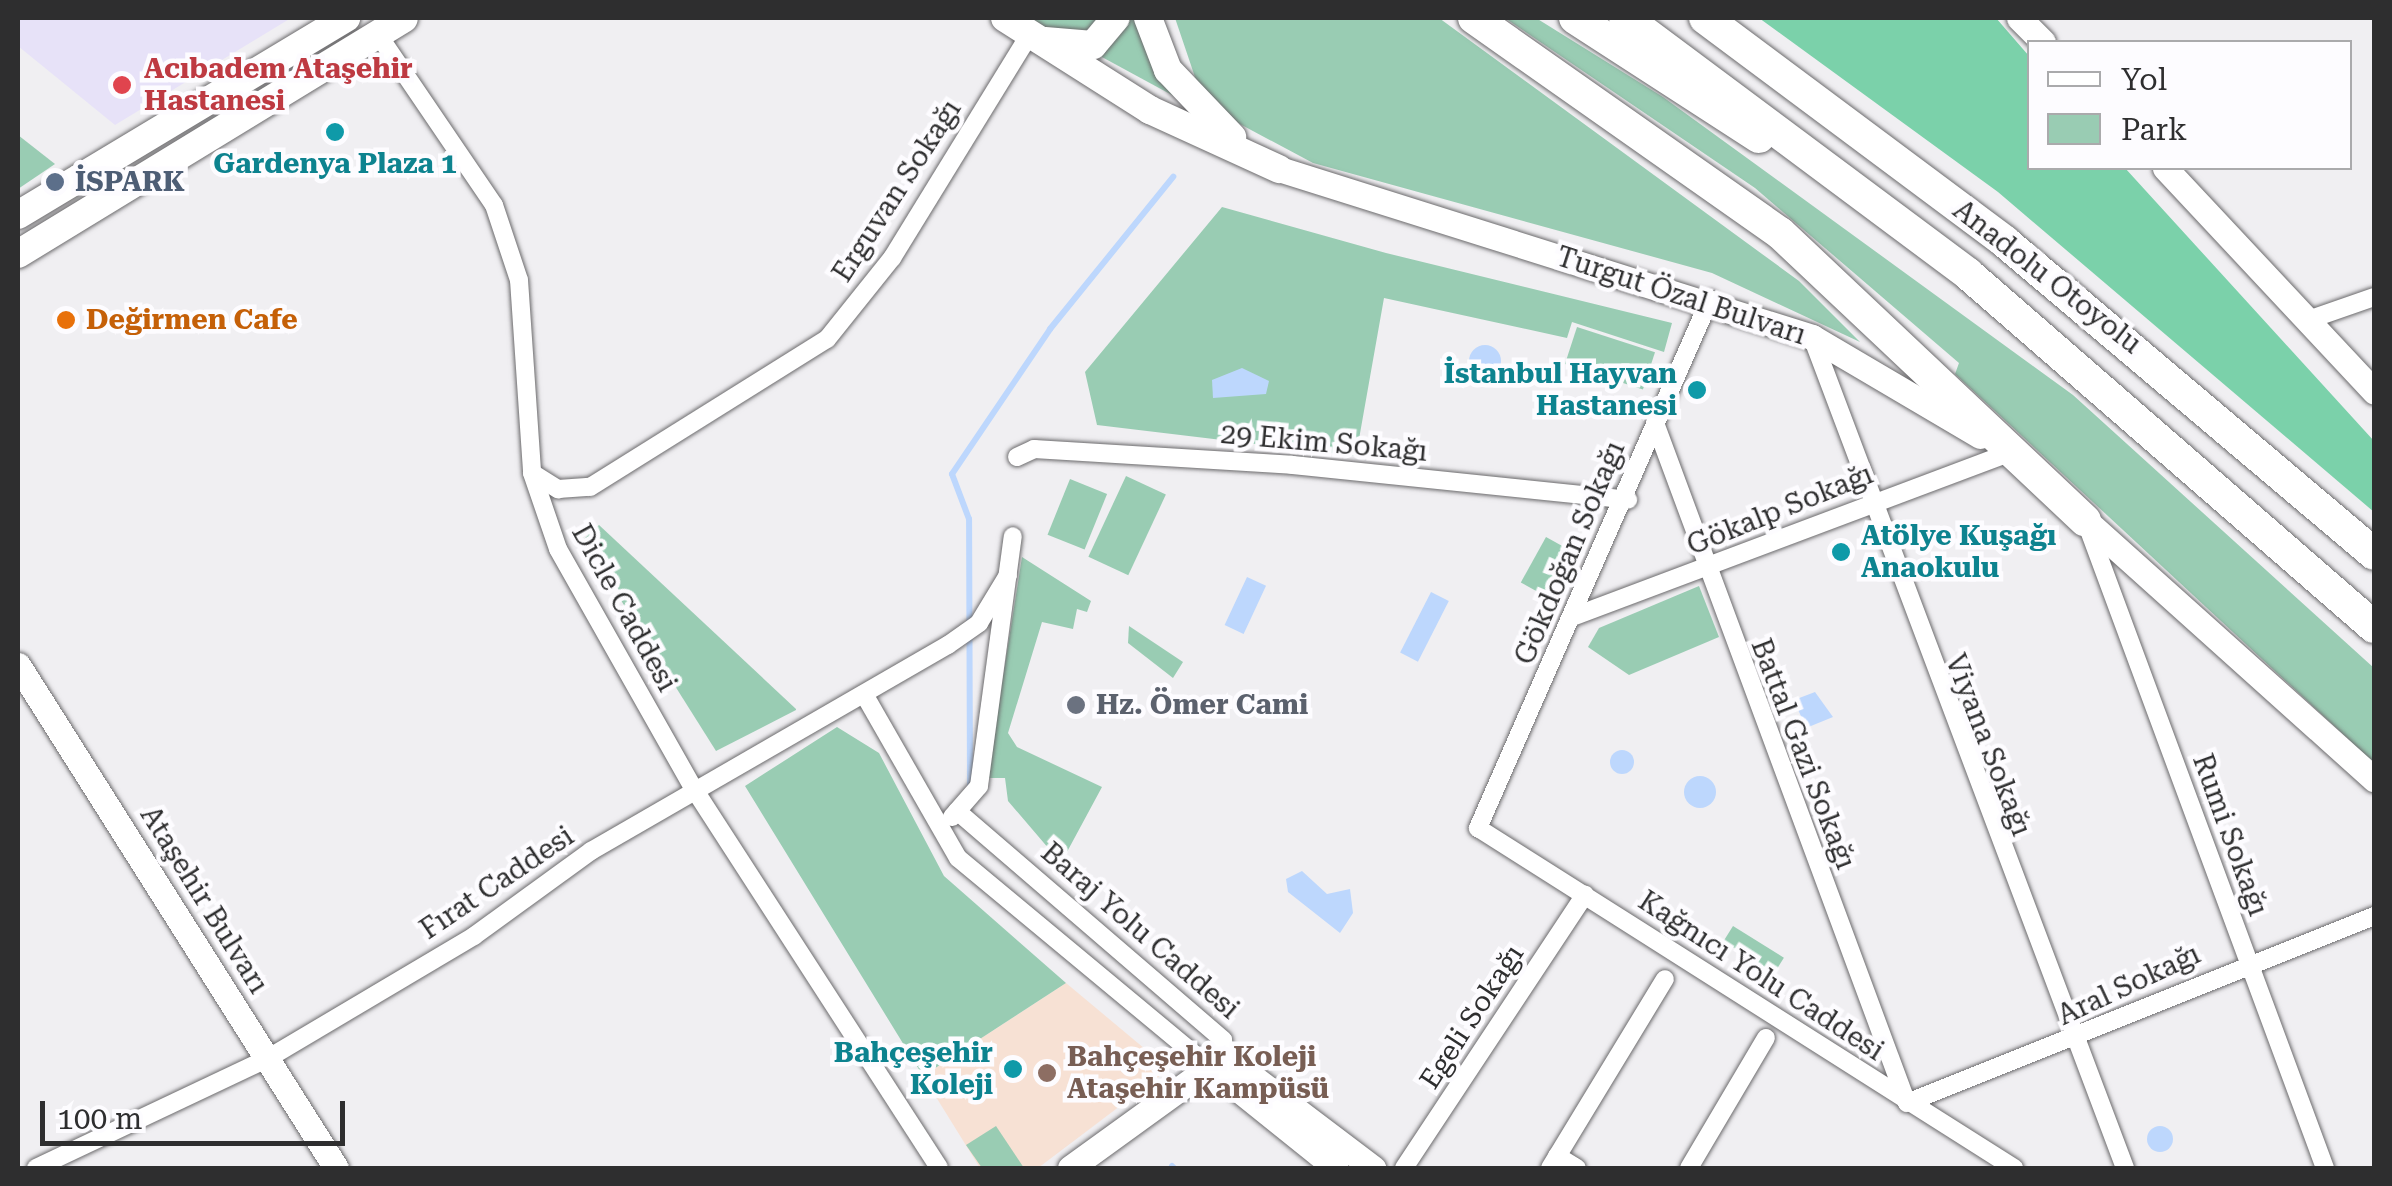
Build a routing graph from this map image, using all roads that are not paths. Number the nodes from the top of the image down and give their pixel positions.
1 (346, 18) edge
2 (404, 18) edge
3 (1006, 18) edge
4 (1116, 18) edge
5 (1148, 18) edge
6 (1474, 18) edge
7 (1575, 18) edge
8 (1624, 18) edge
9 (1705, 18) edge
10 (2019, 18) edge
11 (377, 34) junction
12 (1034, 37) junction
13 (2041, 40) edge
14 (1279, 168) junction
15 (2167, 170) edge
16 (18, 216) edge
17 (1895, 221) junction
18 (18, 254) edge
19 (2374, 297) edge
20 (1710, 299) junction
21 (2308, 320) junction
22 (1812, 337) junction
23 (2374, 391) edge
24 (1654, 422) junction
25 (2006, 454) junction
26 (1017, 457) dead end
27 (532, 472) junction
28 (1628, 500) junction
29 (1868, 503) junction
30 (2085, 520) junction
31 (1013, 536) dead end
32 (2374, 554) edge
33 (1703, 570) junction
34 (1008, 575) junction
35 (1575, 616) junction
36 (2374, 627) edge
37 (18, 665) edge
38 (864, 694) junction
39 (2374, 779) edge
40 (694, 789) junction
41 (951, 818) junction
42 (1478, 828) joint
43 (1586, 895) junction
44 (2374, 916) edge
45 (2248, 960) junction
46 (1665, 979) dead end
47 (1766, 1038) dead end
48 (2070, 1043) junction
49 (267, 1059) junction
50 (1212, 1066) junction
51 (1907, 1103) junction
52 (1554, 1162) edge
53 (36, 1168) edge
54 (336, 1168) edge
55 (939, 1168) edge
56 (1070, 1168) edge
57 (1336, 1168) edge
58 (1373, 1168) edge
59 (1404, 1168) edge
60 (1577, 1168) edge
61 (1689, 1168) edge
62 (2014, 1168) edge
63 (2125, 1168) edge
64 (2325, 1168) edge

1 - 16 main road
2 - 11 main road
3 - 12 main road, Turgut Özal Bulvarı
4 - 12 main road
5 - 14 main road
6 - 30 highway
7 - 17 highway
8 - 17 highway
9 - 32 highway, Anadolu Otoyolu
10 - 13 main road
11 - 18 main road
11 - 27 street, Dicle Caddesi
12 - 14 main road, Turgut Özal Bulvarı
12 - 27 street, Erguvan Sokağı
14 - 20 main road, Turgut Özal Bulvarı
15 - 21 main road
17 - 36 highway, Anadolu Otoyolu
19 - 21 street
20 - 22 main road, Turgut Özal Bulvarı
20 - 24 street, Gökdoğan Sokağı
21 - 23 main road
22 - 25 main road, Turgut Özal Bulvarı
22 - 29 street, Viyana Sokağı
24 - 28 street, Gökdoğan Sokağı
24 - 33 street, Battal Gazi Sokağı
25 - 29 street, Gökalp Sokağı
25 - 30 main road, Turgut Özal Bulvarı
26 - 28 street, 29 Ekim Sokağı
27 - 40 street, Dicle Caddesi
28 - 35 street, Gökdoğan Sokağı
29 - 33 street, Gökalp Sokağı
29 - 48 street, Viyana Sokağı
30 - 39 main road, Turgut Özal Bulvarı
30 - 45 street, Rumi Sokağı
31 - 34 street
33 - 35 street, Gökalp Sokağı
33 - 51 street, Battal Gazi Sokağı
34 - 38 street, Fırat Caddesi
34 - 41 street
35 - 42 street, Gökdoğan Sokağı
37 - 49 main road, Ataşehir Bulvarı
38 - 40 street, Fırat Caddesi
38 - 41 street, Baraj Yolu Caddesi
40 - 49 street, Fırat Caddesi
40 - 55 street, Dicle Caddesi
41 - 50 street, Baraj Yolu Caddesi
41 - 50 street, Baraj Yolu Caddesi
42 - 43 street, Kağnıcı Yolu Caddesi
43 - 51 street, Kağnıcı Yolu Caddesi
43 - 59 street, Egeli Sokağı
44 - 45 street, Aral Sokağı
45 - 48 street, Aral Sokağı
45 - 64 street, Rumi Sokağı
46 - 52 street
47 - 61 street
48 - 51 street, Aral Sokağı
48 - 63 street, Viyana Sokağı
49 - 53 street, Fırat Caddesi
49 - 54 main road, Ataşehir Bulvarı
50 - 56 main road
50 - 57 main road, Baraj Yolu Caddesi
50 - 58 main road, Baraj Yolu Caddesi
51 - 62 street, Kağnıcı Yolu Caddesi
52 - 60 street

